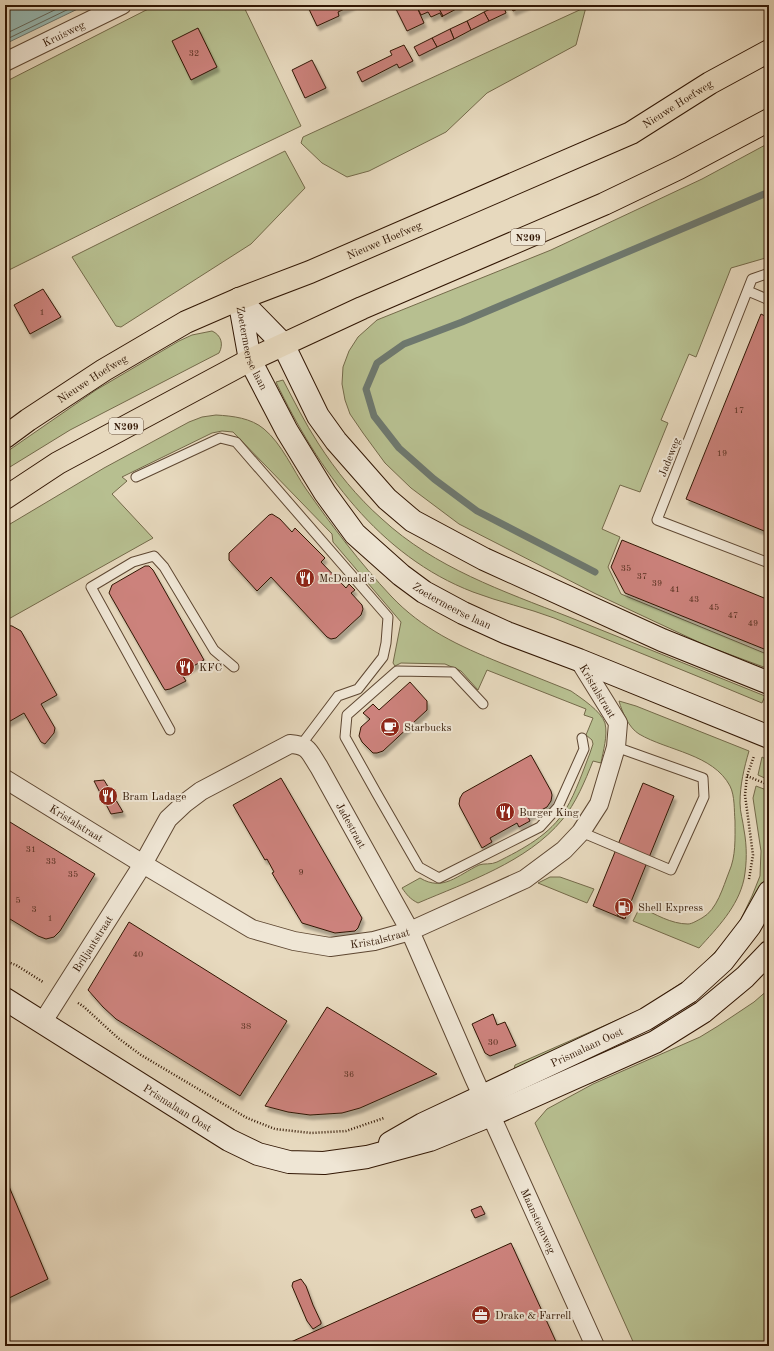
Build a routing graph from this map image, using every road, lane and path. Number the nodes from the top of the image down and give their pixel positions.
1 (122, 5) edge
2 (769, 51) edge
3 (5, 62) edge
4 (769, 120) edge
5 (769, 273) edge
6 (748, 291) junction
7 (239, 299) junction
8 (769, 300) edge
9 (283, 344) junction
10 (250, 360) junction
11 (5, 438) edge
12 (136, 477) dead end
13 (5, 498) edge
14 (769, 564) edge
15 (579, 660) junction
16 (234, 668) dead end
17 (769, 683) edge
18 (483, 704) dead end
19 (170, 730) dead end
20 (769, 737) edge
21 (582, 738) dead end
22 (301, 745) junction
23 (616, 747) junction
24 (747, 776) dead end
25 (5, 778) edge
26 (769, 785) edge
27 (581, 832) junction
28 (143, 864) junction
29 (769, 892) edge
30 (410, 930) junction
31 (769, 952) edge
32 (5, 999) edge
33 (42, 1023) junction
34 (486, 1106) junction
35 (595, 1346) edge

1 - 3 street, Kruisweg
2 - 7 main road, Nieuwe Hoefweg
4 - 9 main road, N209
5 - 6 lane, Jadeweg
6 - 8 lane
6 - 14 lane, Jadeweg
7 - 9 street, Zoetermeerse laan
7 - 10 street, Zoetermeerse laan
7 - 11 main road, Nieuwe Hoefweg
9 - 10 main road, N209
9 - 17 street, Zoetermeerse laan
10 - 13 main road, N209
10 - 15 street, Zoetermeerse laan
12 - 22 lane
15 - 20 street, Zoetermeerse laan
15 - 23 street, Kristalstraat
16 - 19 lane
18 - 21 lane
22 - 28 street
22 - 30 street, Jadestraat
23 - 27 street, Kristalstraat
23 - 27 lane
24 - 26 path
25 - 28 street, Kristalstraat
27 - 30 street, Kristalstraat
28 - 30 street, Kristalstraat
28 - 33 street, Briljantstraat
29 - 34 street, Prismalaan Oost
30 - 34 street, Jadestraat
31 - 34 street, Prismalaan Oost
32 - 33 street, Prismalaan Oost
33 - 34 street, Prismalaan Oost
34 - 35 street, Maansteenweg

